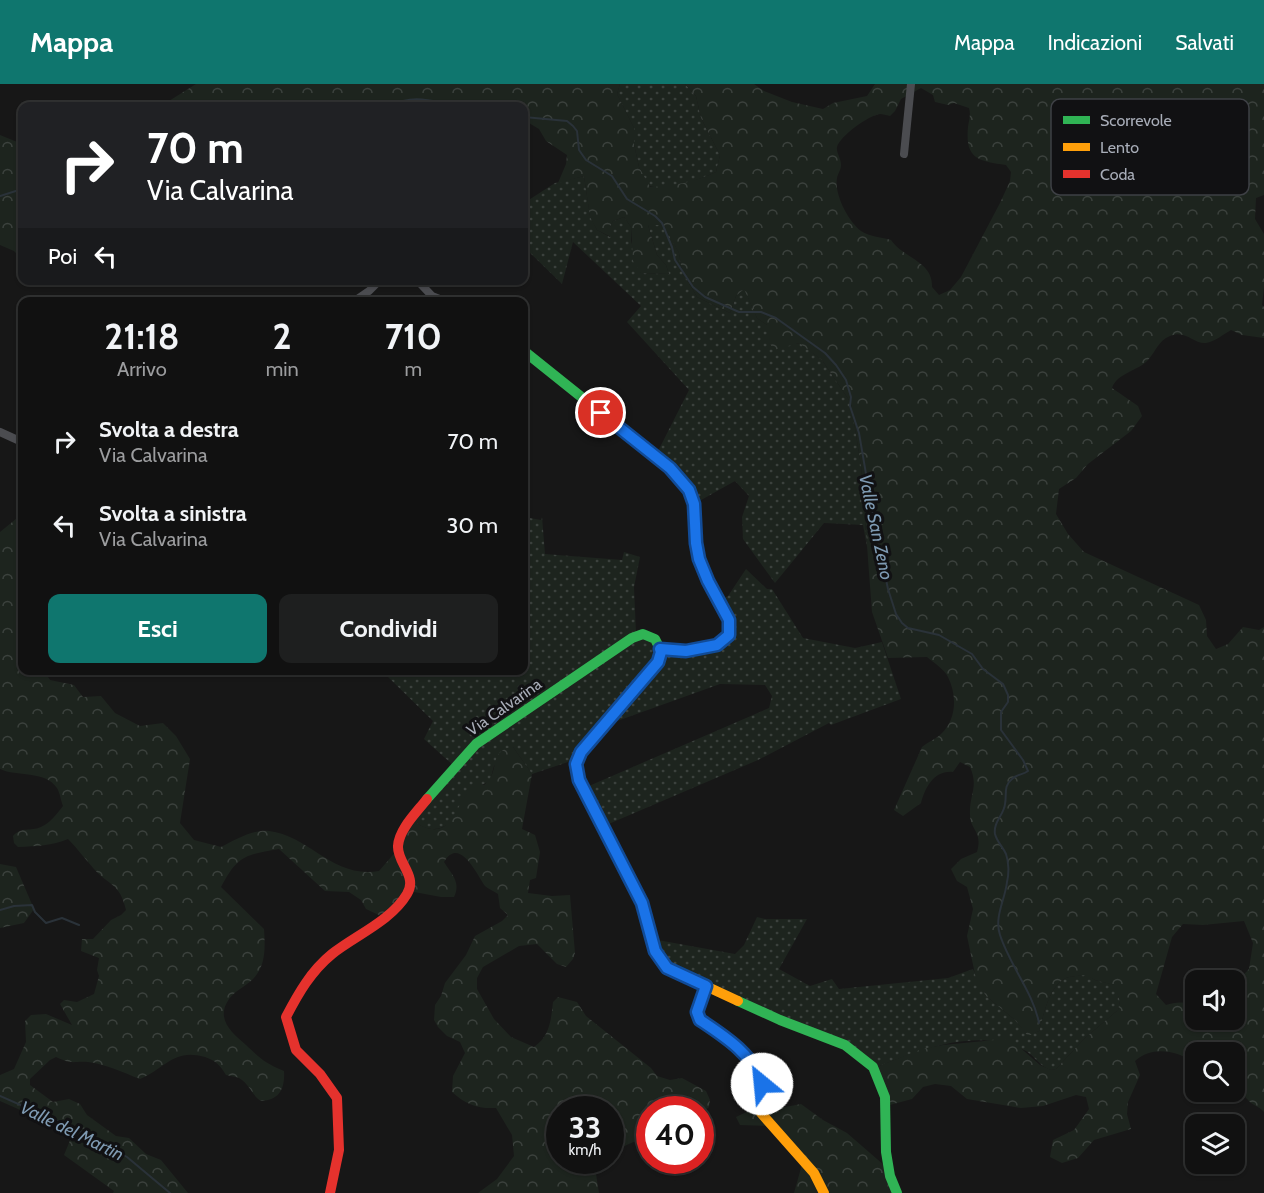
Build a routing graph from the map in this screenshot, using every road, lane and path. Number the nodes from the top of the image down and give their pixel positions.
1 (911, 84) edge
2 (904, 154) dead end
3 (375, 285) edge
4 (422, 285) edge
5 (360, 297) edge
6 (434, 297) edge
7 (528, 354) edge
8 (0, 432) edge
9 (18, 440) edge
10 (660, 649) junction
11 (706, 986) junction
12 (330, 1193) edge
13 (824, 1193) edge
14 (897, 1193) edge

1 - 2 street
3 - 5 street
4 - 6 street
7 - 10 street
8 - 9 street
10 - 11 street
10 - 12 street, Via Calvarina
11 - 13 street
11 - 14 street

